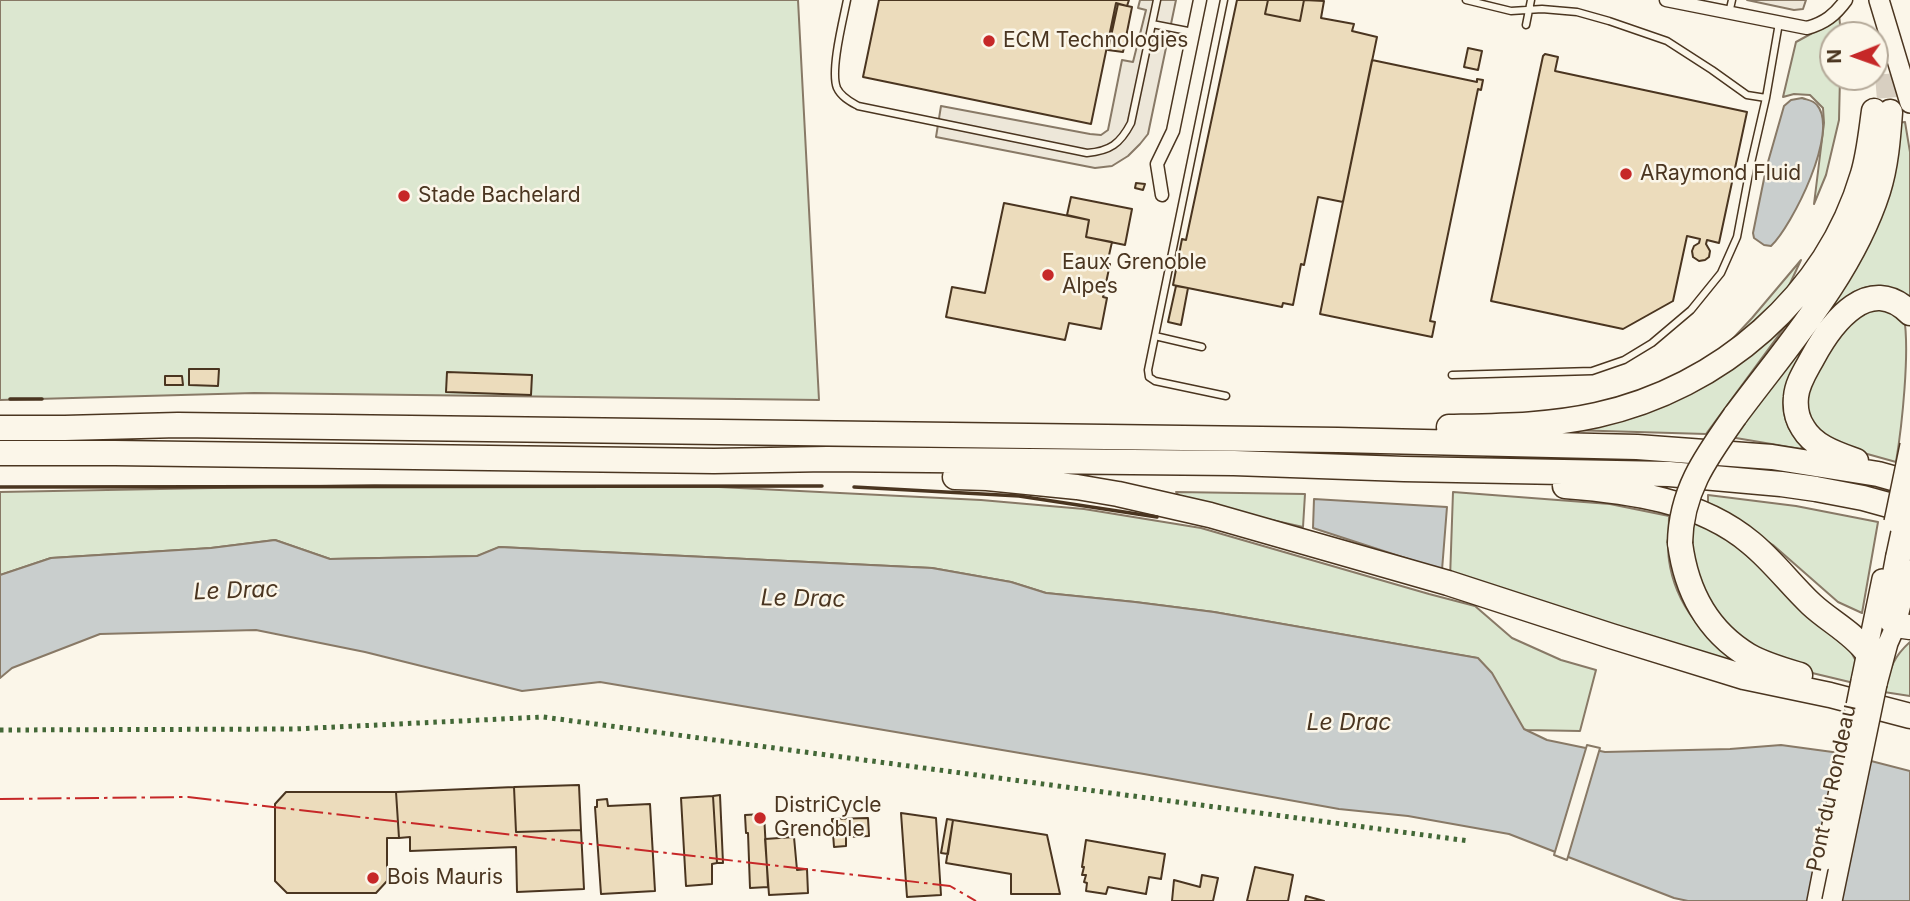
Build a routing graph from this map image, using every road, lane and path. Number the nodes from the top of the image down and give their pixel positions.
1 (846, 0) edge
2 (1157, 0) edge
3 (1200, 0) edge
4 (1224, 0) edge
5 (1466, 0) edge
6 (1531, 0) edge
7 (1666, 0) edge
8 (1846, 0) edge
9 (1878, 0) edge
10 (1731, 6) edge
11 (1529, 9) junction
12 (1779, 23) junction
13 (1152, 24) junction
14 (1526, 25) dead end
15 (1193, 32) junction
16 (1766, 97) junction
17 (1891, 109) edge
18 (1162, 195) dead end
19 (1910, 313) edge
20 (1155, 336) junction
21 (1202, 346) dead end
22 (1452, 375) dead end
23 (1226, 396) dead end
24 (0, 411) edge
25 (178, 425) junction
26 (0, 428) edge
27 (1338, 440) junction
28 (1910, 445) edge
29 (0, 453) edge
30 (714, 460) junction
31 (1404, 469) junction
32 (1878, 474) junction
33 (1910, 483) edge
34 (1910, 502) edge
35 (1910, 511) edge
36 (1899, 559) edge
37 (1903, 626) edge
38 (1867, 652) junction
39 (1869, 682) junction
40 (1910, 702) edge
41 (1910, 716) edge
42 (1817, 901) edge
43 (1832, 901) edge

1 - 13 lane
2 - 13 lane
3 - 15 street
4 - 20 lane
5 - 11 lane
6 - 11 lane
7 - 10 street
8 - 12 street
9 - 17 main road
10 - 12 street
11 - 14 lane
11 - 16 lane
12 - 16 lane
13 - 15 lane
15 - 18 street
16 - 22 lane
17 - 27 highway
17 - 40 highway, bridge
19 - 32 highway
20 - 21 lane
20 - 23 lane
24 - 25 highway
25 - 26 highway
25 - 27 highway
27 - 32 highway
28 - 36 main road, bridge
29 - 30 highway
30 - 31 highway
30 - 41 highway
31 - 35 highway
31 - 38 highway
32 - 33 highway
34 - 36 highway, bridge
36 - 37 highway
36 - 38 main road
37 - 39 main road
38 - 39 main road
39 - 42 main road, bridge
39 - 43 main road, Pont du Rondeau, bridge

